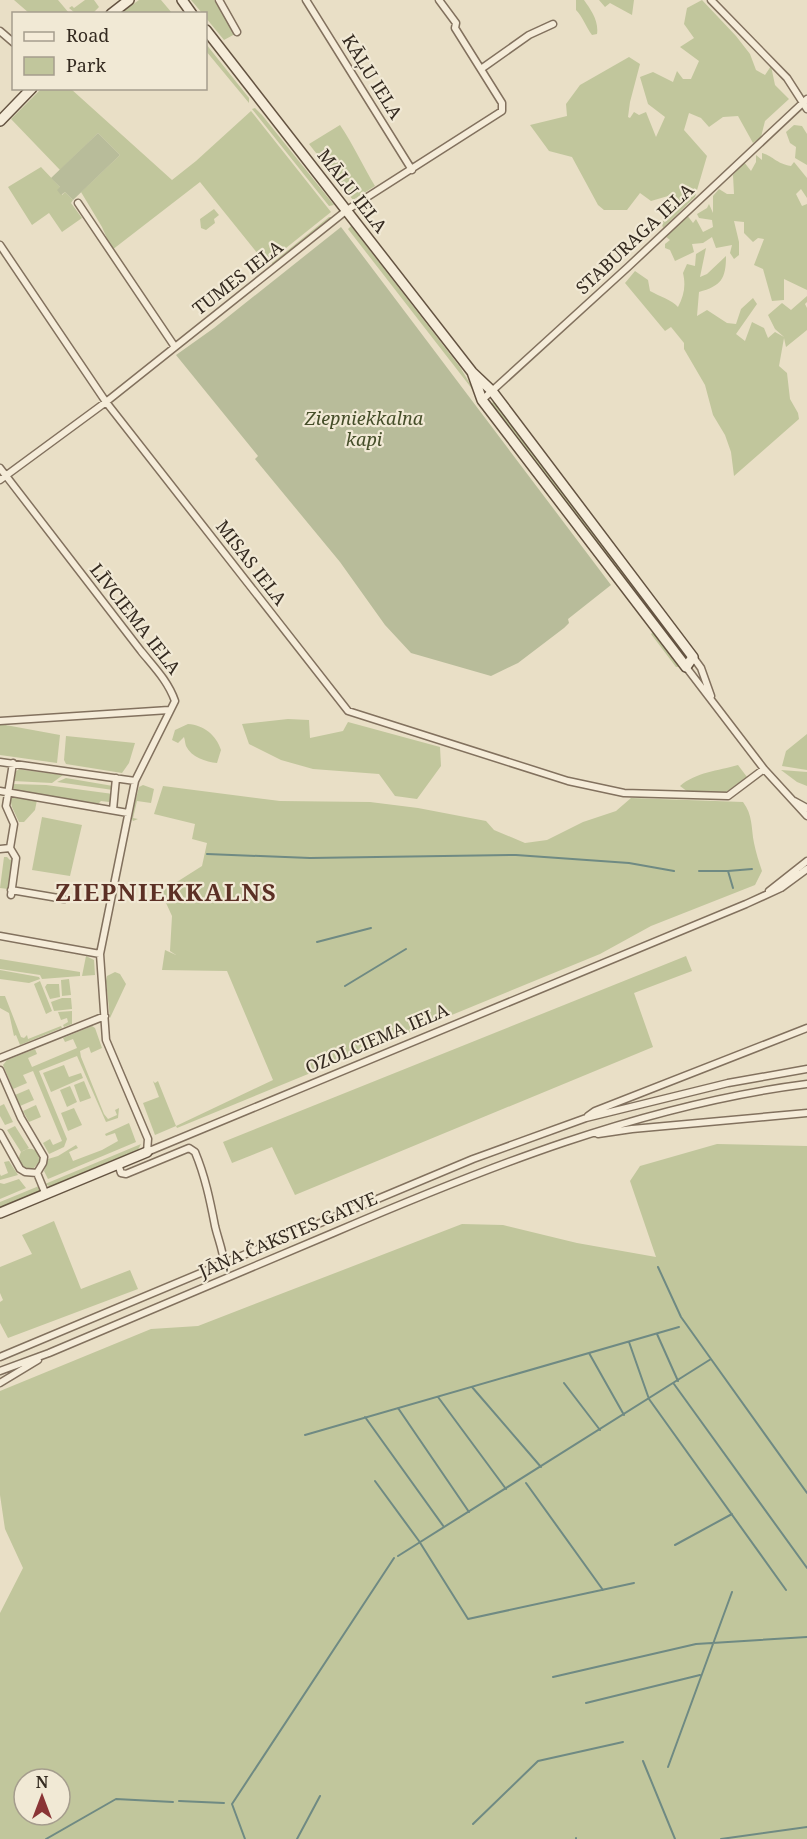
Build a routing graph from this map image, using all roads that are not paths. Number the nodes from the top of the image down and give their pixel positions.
1 (129, 0) edge
2 (219, 0) edge
3 (306, 0) edge
4 (439, 0) edge
5 (711, 0) edge
6 (114, 12) edge
7 (553, 24) dead end
8 (0, 31) edge
9 (207, 31) edge
10 (237, 32) dead end
11 (12, 41) edge
12 (481, 69) junction
13 (30, 90) edge
14 (805, 104) edge
15 (0, 122) edge
16 (412, 170) junction
17 (78, 203) dead end
18 (347, 210) junction
19 (0, 245) edge
20 (175, 346) junction
21 (472, 372) junction
22 (492, 391) junction
23 (482, 399) junction
24 (106, 402) junction
25 (0, 468) edge
26 (3, 478) edge
27 (654, 605) junction
28 (644, 613) junction
29 (693, 657) junction
30 (686, 668) junction
31 (712, 699) junction
32 (170, 711) junction
33 (0, 721) edge
34 (0, 762) edge
35 (13, 763) junction
36 (764, 769) junction
37 (116, 778) junction
38 (135, 781) junction
39 (0, 791) edge
40 (8, 792) junction
41 (794, 801) junction
42 (6, 806) junction
43 (807, 808) edge
44 (113, 810) junction
45 (0, 812) edge
46 (128, 813) junction
47 (807, 816) edge
48 (10, 848) junction
49 (0, 849) edge
50 (807, 861) edge
51 (807, 869) edge
52 (766, 894) junction
53 (64, 899) dead end
54 (0, 936) edge
55 (100, 954) junction
56 (105, 1016) junction
57 (807, 1028) edge
58 (0, 1058) edge
59 (807, 1069) edge
60 (0, 1071) edge
61 (807, 1084) edge
62 (807, 1113) edge
63 (586, 1118) junction
64 (0, 1133) edge
65 (591, 1135) junction
66 (147, 1152) junction
67 (118, 1164) junction
68 (37, 1173) junction
69 (46, 1195) junction
70 (0, 1214) edge
71 (224, 1263) junction
72 (49, 1353) junction
73 (0, 1357) edge
74 (0, 1371) edge
75 (0, 1383) edge

1 - 6 street
2 - 10 street
3 - 16 street, KĀĻU IELA
4 - 12 street
5 - 14 street
7 - 12 street
8 - 11 street
9 - 18 street, MĀLU IELA
12 - 16 street, TUMES IELA
13 - 15 street
14 - 22 street, STABURAGA IELA
16 - 18 street, TUMES IELA
17 - 20 street
18 - 20 street, TUMES IELA
18 - 21 street, MĀLU IELA
19 - 24 street, MISAS IELA
20 - 24 street, TUMES IELA
21 - 22 street, MĀLU IELA
21 - 23 street, MĀLU IELA
22 - 23 street, STABURAGA IELA
22 - 27 street, MĀLU IELA
23 - 28 street, MĀLU IELA
24 - 26 street, TUMES IELA
24 - 36 street, MISAS IELA
25 - 26 street, LĪVCIEMA IELA
26 - 32 street, LĪVCIEMA IELA
27 - 28 street
27 - 29 street, MĀLU IELA
28 - 30 street, MĀLU IELA
29 - 30 street
29 - 31 street, MĀLU IELA
30 - 31 street, MĀLU IELA
31 - 36 street, MĀLU IELA
32 - 33 street
32 - 38 street
34 - 35 street
35 - 37 street
35 - 40 street
36 - 41 street, MĀLU IELA
37 - 38 street
37 - 44 street
38 - 46 street
39 - 40 street
40 - 42 street
40 - 44 street
41 - 43 street, MĀLU IELA
41 - 47 street, MĀLU IELA
42 - 45 street
42 - 48 street
44 - 46 street
46 - 55 street
48 - 49 street
48 - 53 street
50 - 52 street, OZOLCIEMA IELA
51 - 52 street, OZOLCIEMA IELA
52 - 66 street, OZOLCIEMA IELA
54 - 55 street
55 - 56 street
56 - 58 street
56 - 66 street
57 - 63 street, JĀŅA ČAKSTES GATVE
59 - 63 street, JĀŅA ČAKSTES GATVE
60 - 68 street
61 - 65 street, JĀŅA ČAKSTES GATVE
62 - 65 street, JĀŅA ČAKSTES GATVE
63 - 71 street, JĀŅA ČAKSTES GATVE
64 - 68 street
65 - 72 street, JĀŅA ČAKSTES GATVE
66 - 67 street, OZOLCIEMA IELA
67 - 69 street, OZOLCIEMA IELA
67 - 71 street
68 - 69 street
69 - 70 street, OZOLCIEMA IELA
71 - 73 street, JĀŅA ČAKSTES GATVE
72 - 74 street, JĀŅA ČAKSTES GATVE
72 - 75 street

